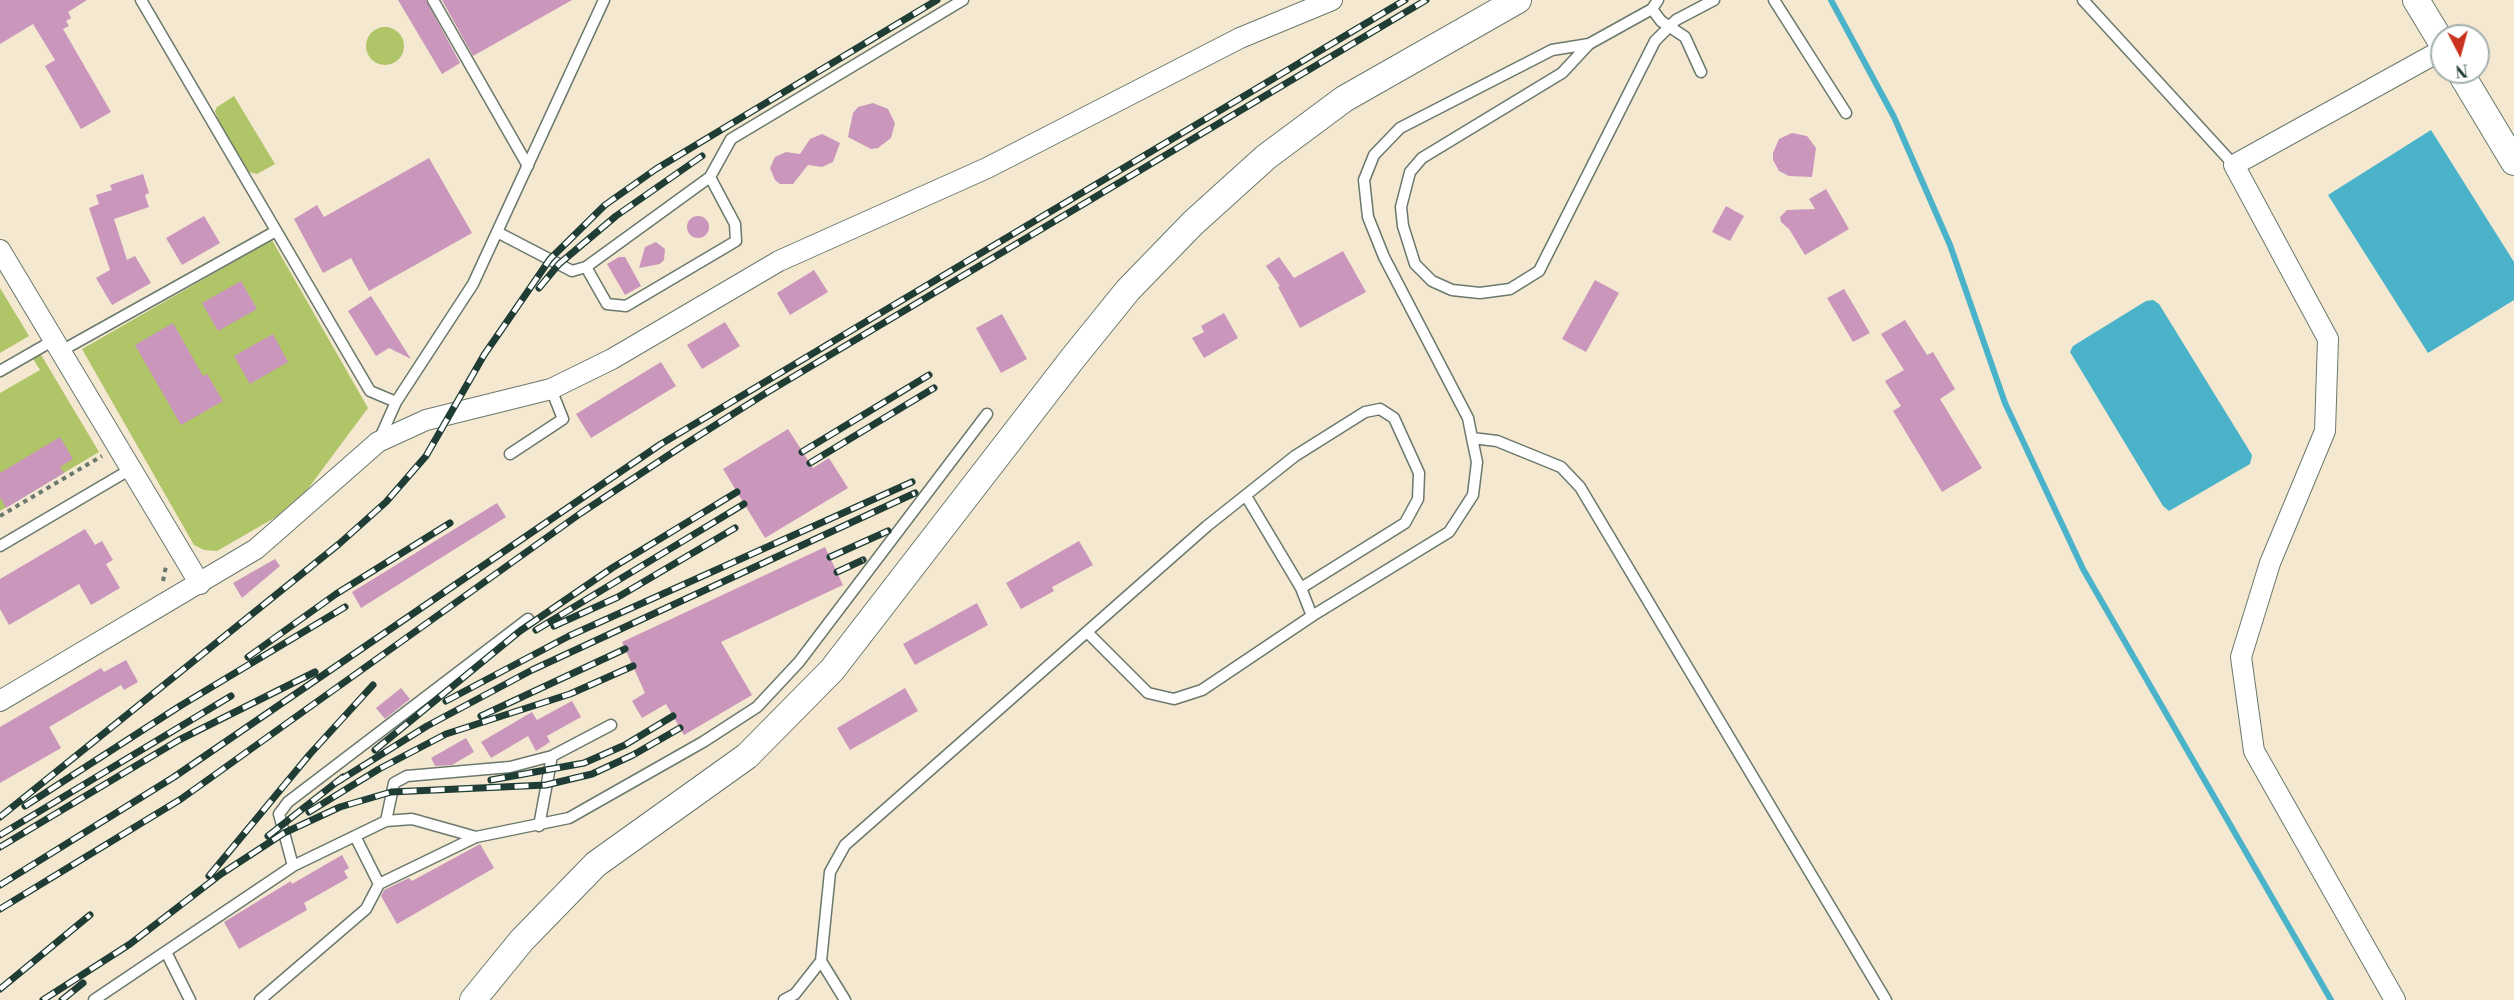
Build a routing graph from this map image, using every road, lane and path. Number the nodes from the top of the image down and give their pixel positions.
1 (141, 0) edge
2 (433, 0) edge
3 (604, 0) edge
4 (963, 0) edge
5 (1332, 0) edge
6 (1518, 0) edge
7 (1714, 0) edge
8 (1774, 0) edge
9 (2083, 0) edge
10 (2416, 0) edge
11 (1655, 4) edge
12 (2431, 24) edge
13 (1669, 26) junction
14 (1589, 44) junction
15 (2430, 57) edge
16 (1701, 72) dead end
17 (2467, 84) edge
18 (1846, 113) dead end
19 (2514, 162) edge
20 (528, 165) junction
21 (2234, 165) junction
22 (710, 177) junction
23 (276, 231) junction
24 (497, 232) junction
25 (0, 250) edge
26 (586, 267) junction
27 (58, 346) junction
28 (0, 371) edge
29 (551, 389) junction
30 (396, 402) junction
31 (987, 414) dead end
32 (1472, 438) junction
33 (378, 442) junction
34 (510, 454) dead end
35 (103, 456) dead end
36 (131, 469) junction
37 (1246, 496) junction
38 (0, 516) edge
39 (0, 546) edge
40 (200, 584) junction
41 (1300, 588) junction
42 (1312, 616) junction
43 (528, 620) dead end
44 (1087, 632) junction
45 (0, 700) edge
46 (611, 725) dead end
47 (552, 756) junction
48 (386, 821) junction
49 (539, 826) junction
50 (355, 836) junction
51 (476, 837) junction
52 (293, 866) junction
53 (379, 884) junction
54 (166, 952) junction
55 (821, 961) junction
56 (501, 965) junction
57 (94, 1000) edge
58 (190, 1000) edge
59 (260, 1000) edge
60 (453, 1000) edge
61 (473, 1000) edge
62 (784, 1000) edge
63 (845, 1000) edge
64 (1886, 1000) edge
65 (2395, 1000) edge

1 - 23 lane
2 - 20 lane
3 - 20 lane
4 - 22 lane
5 - 29 street
6 - 56 street
7 - 13 lane
8 - 18 lane
9 - 21 lane
10 - 12 street
11 - 13 lane
11 - 14 lane
13 - 14 lane
13 - 16 lane
14 - 32 lane
15 - 21 street
17 - 19 street
20 - 24 lane
21 - 65 street
22 - 26 lane
22 - 26 lane
23 - 27 lane
23 - 30 lane
24 - 26 lane
24 - 30 lane
25 - 27 street
27 - 28 lane
27 - 36 street
29 - 33 street
29 - 34 lane
30 - 33 lane
31 - 49 lane
32 - 42 lane
32 - 64 lane
33 - 40 street
35 - 38 path
36 - 39 lane
36 - 40 street
37 - 41 lane
37 - 41 lane
37 - 44 lane
40 - 45 street
41 - 42 lane
42 - 44 lane
43 - 52 lane
44 - 55 lane
46 - 47 lane
47 - 48 lane
47 - 49 lane
48 - 50 lane
48 - 51 lane
49 - 51 lane
50 - 52 lane
50 - 53 lane
51 - 53 lane
52 - 54 lane
53 - 59 lane
54 - 57 lane
54 - 58 lane
55 - 62 lane
55 - 63 lane
56 - 60 street
56 - 61 street

